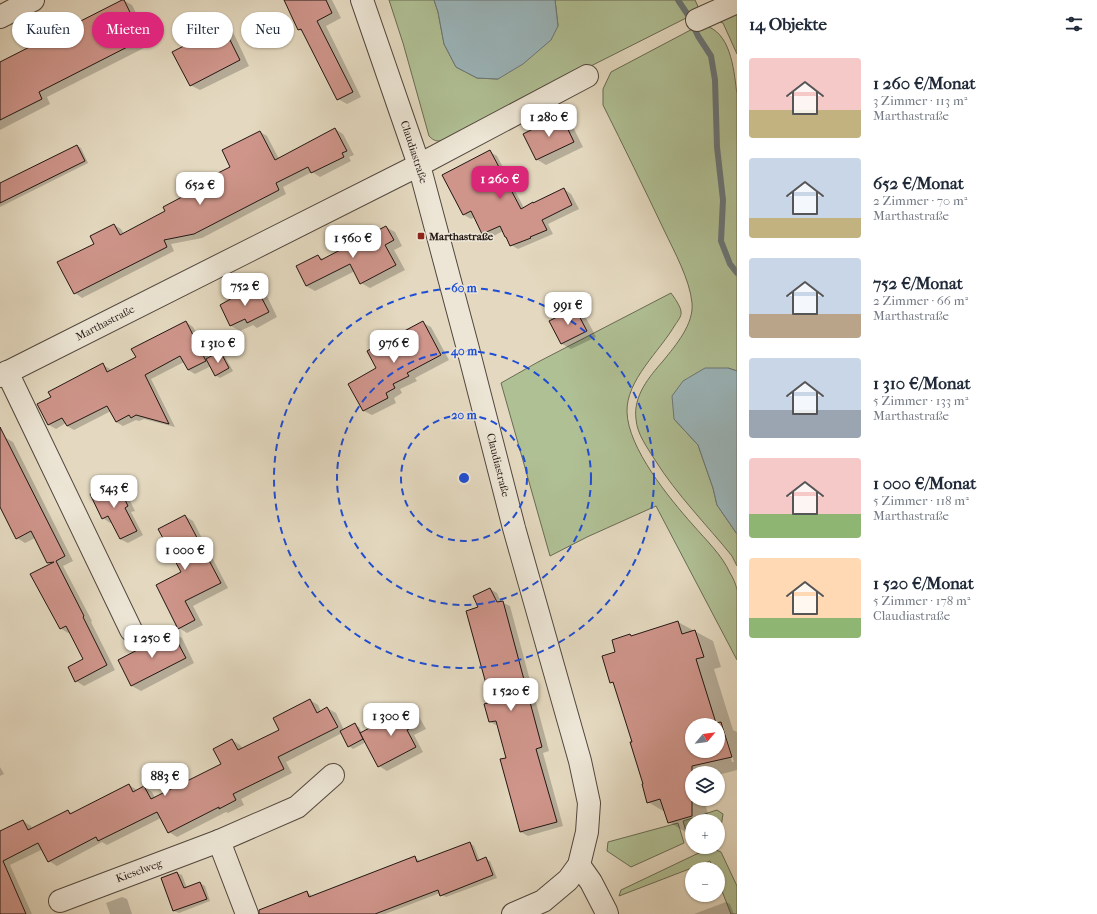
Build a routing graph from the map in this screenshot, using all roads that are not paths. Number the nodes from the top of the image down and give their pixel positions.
1 (33, 0) edge
2 (362, 0) edge
3 (737, 2) edge
4 (0, 17) edge
5 (697, 20) dead end
6 (587, 76) dead end
7 (419, 164) junction
8 (4, 374) edge
9 (131, 630) dead end
10 (333, 775) dead end
11 (219, 841) junction
12 (579, 865) junction
13 (60, 901) dead end
14 (247, 914) edge
15 (513, 914) edge
16 (607, 914) edge

1 - 4 street
2 - 7 street, Claudiastraße
3 - 5 street
6 - 7 street, Marthastraße
7 - 8 street, Marthastraße
7 - 12 street, Claudiastraße
8 - 9 street, Marthastraße
10 - 11 street, Kieselweg
11 - 13 street, Kieselweg
11 - 14 street
12 - 15 street
12 - 16 street

